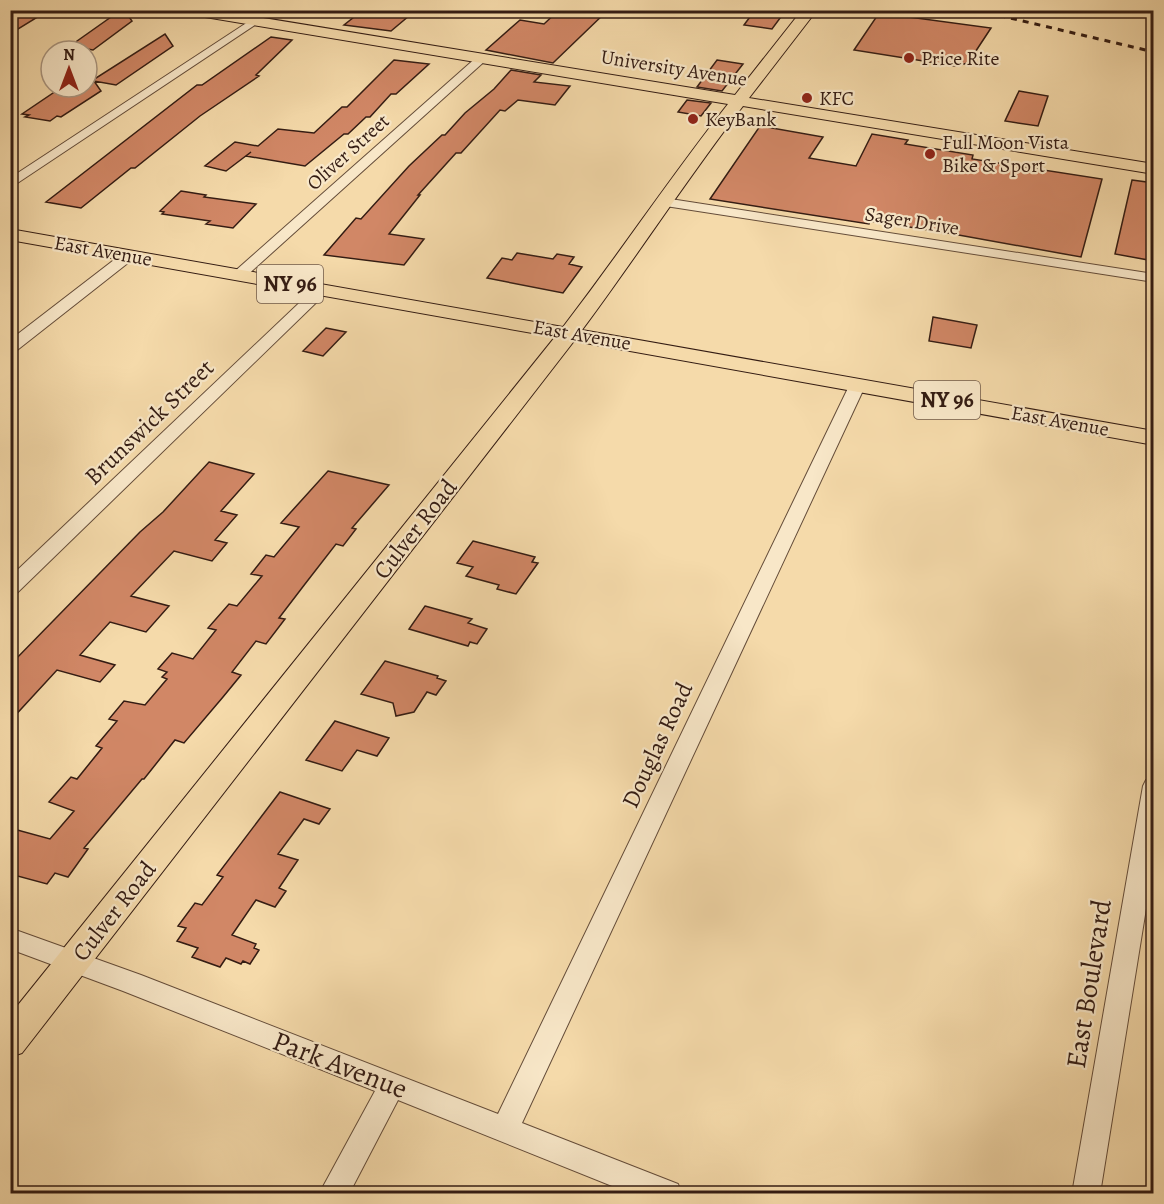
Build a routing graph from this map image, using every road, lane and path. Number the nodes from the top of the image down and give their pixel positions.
1 (187, 10) edge
2 (810, 10) edge
3 (254, 21) junction
4 (482, 58) junction
5 (741, 100) junction
6 (1154, 169) edge
7 (10, 184) edge
8 (664, 202) junction
9 (10, 234) edge
10 (128, 256) junction
11 (239, 275) junction
12 (1154, 278) edge
13 (321, 290) junction
14 (569, 333) junction
15 (10, 348) edge
16 (858, 384) junction
17 (1154, 438) edge
18 (10, 588) edge
19 (1154, 786) edge
20 (10, 938) edge
21 (74, 962) junction
22 (10, 1042) edge
23 (392, 1086) junction
24 (505, 1129) junction
25 (333, 1194) edge
26 (668, 1194) edge
27 (1086, 1194) edge

1 - 3 main road, University Avenue
2 - 5 main road, Culver Road
3 - 4 main road, University Avenue
3 - 7 street
4 - 5 main road, University Avenue
4 - 11 street, Oliver Street
5 - 6 main road, University Avenue
5 - 8 main road, Culver Road
8 - 12 street, Sager Drive
8 - 14 main road, Culver Road
9 - 10 main road, East Avenue / NY 96
10 - 11 main road, East Avenue / NY 96
10 - 15 street
11 - 13 main road, East Avenue / NY 96
13 - 14 main road, East Avenue / NY 96
13 - 18 street, Brunswick Street
14 - 16 main road, East Avenue / NY 96
14 - 21 main road, Culver Road
16 - 17 main road, East Avenue / NY 96
16 - 24 street, Douglas Road
19 - 27 street, East Boulevard
20 - 21 street, Park Avenue
21 - 22 main road, Culver Road
21 - 23 street, Park Avenue
23 - 24 street, Park Avenue
23 - 25 street
24 - 26 street, Park Avenue

